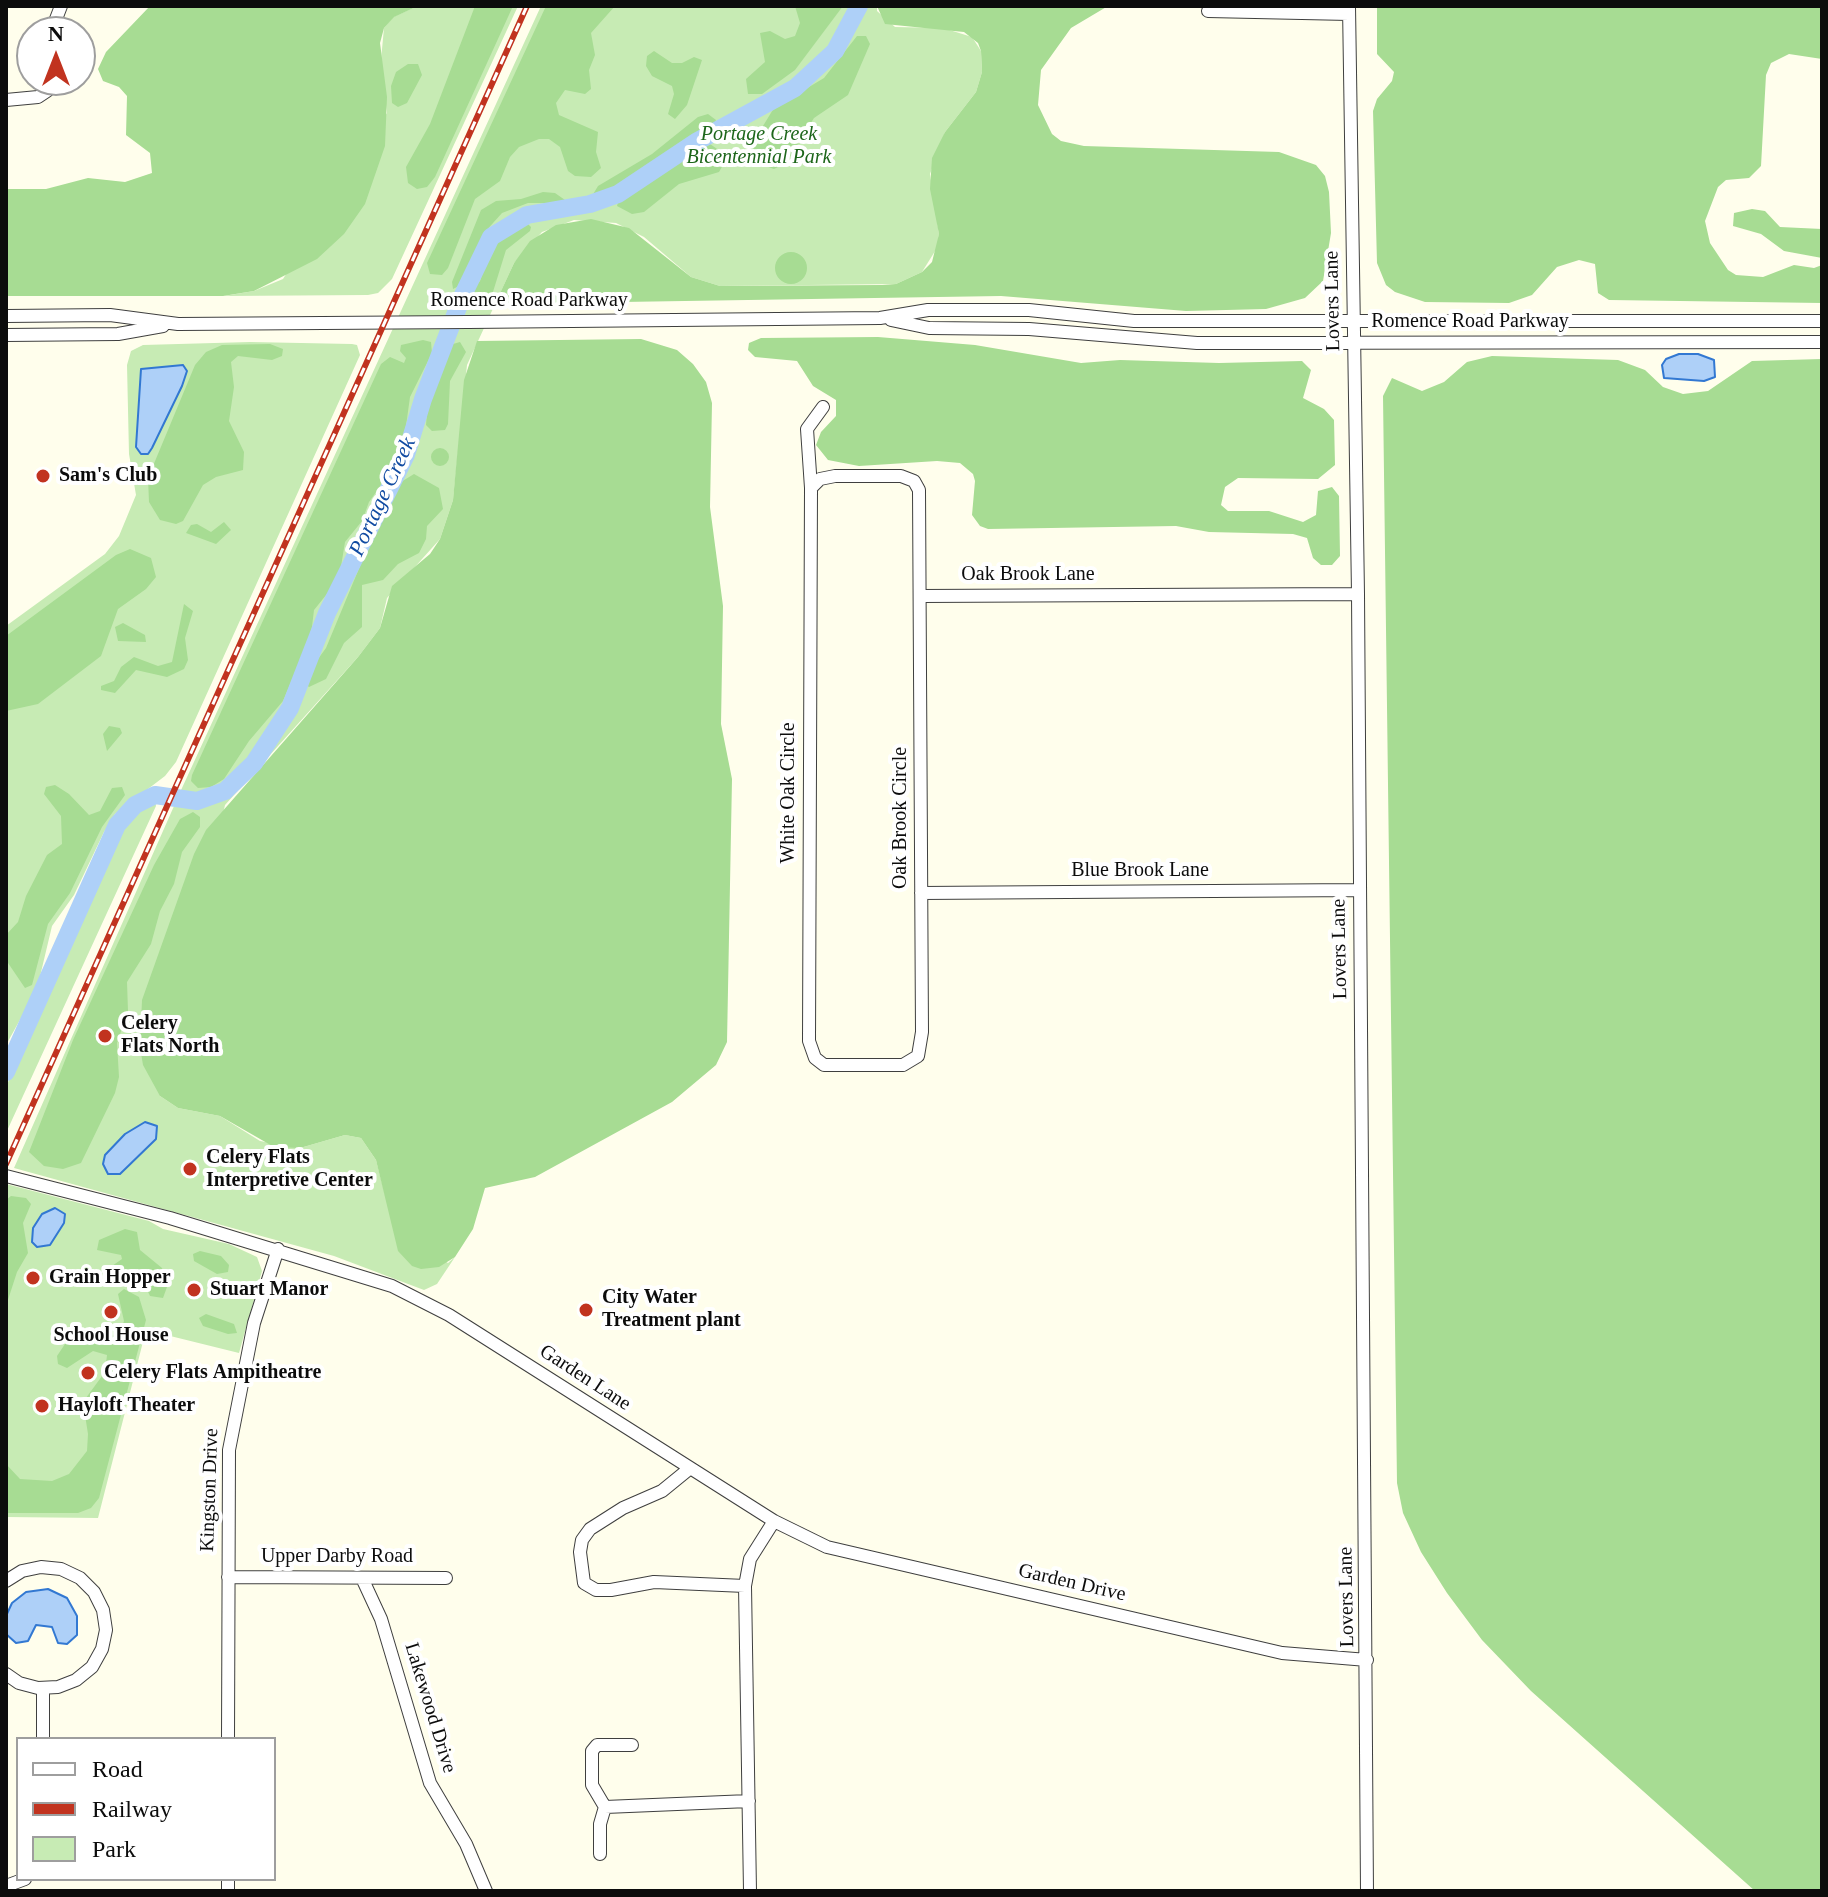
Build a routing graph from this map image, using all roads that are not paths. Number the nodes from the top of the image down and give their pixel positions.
1 (1349, 10) edge
2 (1208, 11) dead end
3 (36, 96) edge
4 (6, 100) edge
5 (6, 316) edge
6 (880, 318) junction
7 (1822, 321) edge
8 (1354, 322) junction
9 (178, 324) junction
10 (6, 335) edge
11 (1822, 342) edge
12 (1354, 343) junction
13 (823, 407) dead end
14 (811, 488) junction
15 (1358, 594) junction
16 (921, 596) junction
17 (1359, 890) junction
18 (921, 893) junction
19 (922, 1041) joint
20 (6, 1176) edge
21 (278, 1249) junction
22 (689, 1469) junction
23 (774, 1521) junction
24 (228, 1577) junction
25 (362, 1578) junction
26 (446, 1578) dead end
27 (6, 1581) edge
28 (745, 1586) junction
29 (1367, 1660) junction
30 (6, 1674) edge
31 (43, 1688) junction
32 (43, 1737) edge
33 (228, 1737) edge
34 (632, 1745) dead end
35 (749, 1801) junction
36 (605, 1807) junction
37 (600, 1854) dead end
38 (26, 1884) edge
39 (6, 1886) edge
40 (486, 1891) edge
41 (750, 1891) edge
42 (1367, 1891) edge

1 - 2 street
1 - 8 street, Lovers Lane
3 - 4 street
5 - 9 street, Romence Road Parkway
6 - 8 street, Romence Road Parkway
6 - 9 street, Romence Road Parkway
6 - 12 street, Romence Road Parkway
7 - 8 street, Romence Road Parkway
8 - 12 street, Lovers Lane
9 - 10 street, Romence Road Parkway
11 - 12 street, Romence Road Parkway
12 - 15 street, Lovers Lane
13 - 14 street, White Oak Circle
14 - 16 street
14 - 19 street, White Oak Circle
15 - 16 street, Oak Brook Lane
15 - 17 street, Lovers Lane
16 - 18 street, Oak Brook Circle
17 - 18 street, Blue Brook Lane
17 - 29 street, Lovers Lane
18 - 19 street, Oak Brook Circle
20 - 21 street, Garden Lane
21 - 22 street, Garden Lane
21 - 24 street, Kingston Drive
22 - 23 street, Garden Lane
22 - 28 street
23 - 28 street
23 - 29 street, Garden Drive
24 - 25 street, Upper Darby Road
24 - 33 street, Kingston Drive
25 - 26 street, Upper Darby Road
25 - 40 street, Lakewood Drive
27 - 31 street
28 - 35 street
29 - 42 street, Lovers Lane
30 - 31 street
31 - 32 street
34 - 36 street
35 - 36 street
35 - 41 street
36 - 37 street
38 - 39 street

